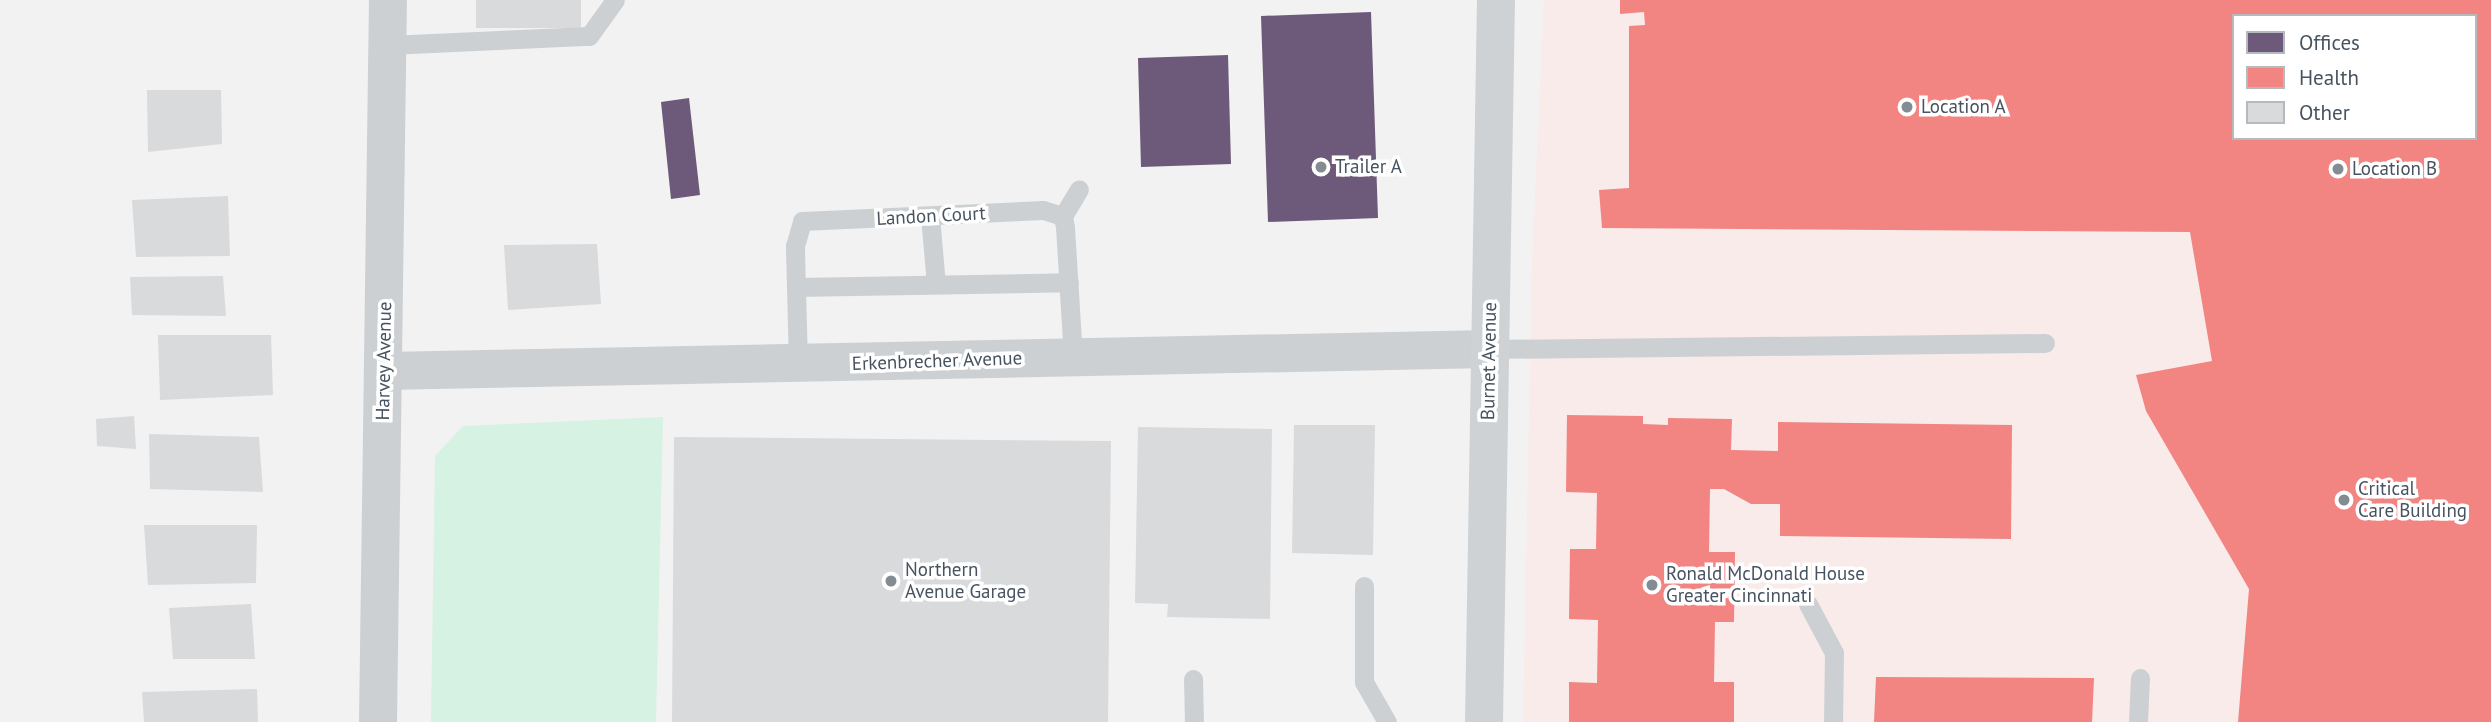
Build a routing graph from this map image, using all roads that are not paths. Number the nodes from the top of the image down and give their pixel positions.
1 (388, 0) edge
2 (615, 0) edge
3 (1496, 0) edge
4 (388, 44) junction
5 (1079, 189) dead end
6 (930, 216) junction
7 (1063, 216) junction
8 (1069, 282) junction
9 (936, 284) junction
10 (796, 287) junction
11 (2045, 343) dead end
12 (1489, 349) junction
13 (1073, 357) junction
14 (799, 364) junction
15 (385, 371) junction
16 (1364, 586) dead end
17 (1808, 604) dead end
18 (2140, 678) dead end
19 (1193, 679) dead end
20 (378, 722) edge
21 (1194, 722) edge
22 (1387, 722) edge
23 (1484, 722) edge
24 (1833, 722) edge
25 (2138, 722) edge

1 - 4 street, Harvey Avenue
2 - 4 lane
3 - 12 street, Burnet Avenue
4 - 15 street, Harvey Avenue
5 - 7 lane
6 - 7 lane, Landon Court
6 - 9 lane
6 - 10 lane, Landon Court
7 - 8 lane
8 - 9 lane
8 - 13 lane
9 - 10 lane
10 - 14 lane, Landon Court
11 - 12 lane
12 - 13 street, Erkenbrecher Avenue
12 - 23 street, Burnet Avenue
13 - 14 street, Erkenbrecher Avenue
14 - 15 street, Erkenbrecher Avenue
15 - 20 street, Harvey Avenue
16 - 22 lane
17 - 24 lane
18 - 25 lane
19 - 21 lane

